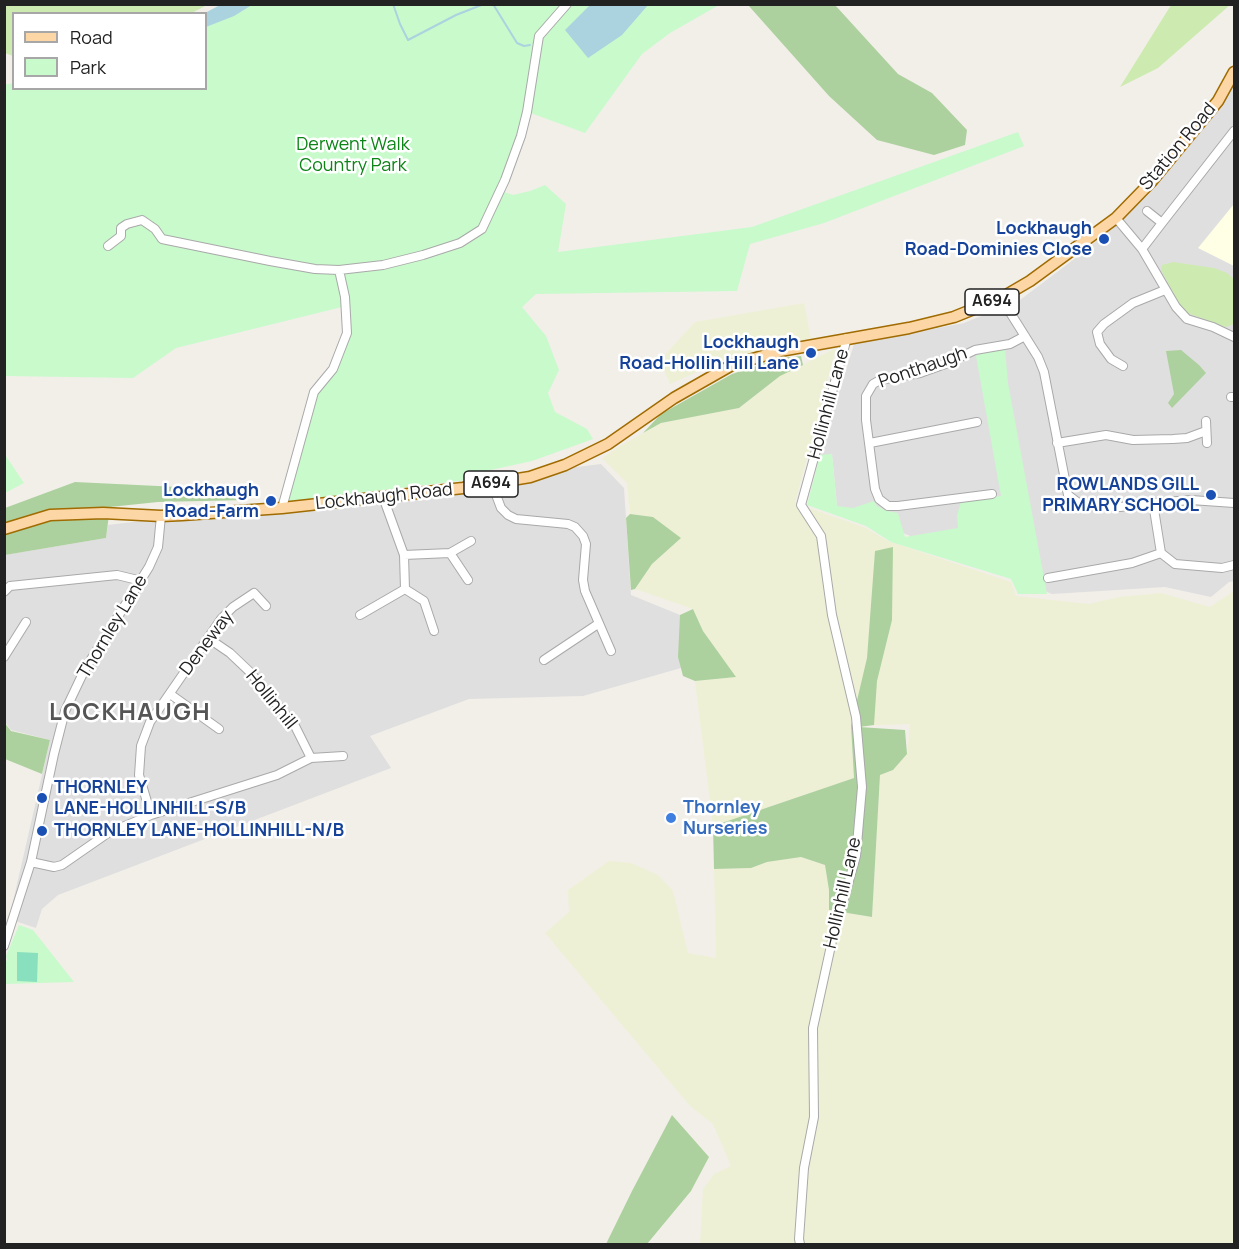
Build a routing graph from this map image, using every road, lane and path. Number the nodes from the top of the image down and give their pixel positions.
1 (567, 4) edge
2 (1234, 72) edge
3 (1234, 131) edge
4 (1147, 211) dead end
5 (1116, 218) junction
6 (1162, 223) junction
7 (108, 246) dead end
8 (1142, 249) junction
9 (340, 273) junction
10 (1166, 290) junction
11 (1001, 298) junction
12 (1025, 336) junction
13 (1234, 337) edge
14 (847, 338) junction
15 (1123, 366) dead end
16 (1206, 421) dead end
17 (977, 422) dead end
18 (1206, 431) junction
19 (870, 443) junction
20 (1057, 443) junction
21 (1207, 443) dead end
22 (492, 484) junction
23 (992, 494) dead end
24 (382, 497) junction
25 (1153, 503) junction
26 (1234, 503) edge
27 (282, 508) junction
28 (161, 516) junction
29 (4, 529) edge
30 (471, 541) dead end
31 (450, 553) junction
32 (1161, 553) junction
33 (404, 555) junction
34 (1234, 565) edge
35 (1048, 578) dead end
36 (142, 580) junction
37 (468, 580) dead end
38 (405, 589) junction
39 (4, 592) edge
40 (266, 606) dead end
41 (360, 615) dead end
42 (26, 622) dead end
43 (598, 624) junction
44 (434, 631) dead end
45 (208, 638) junction
46 (611, 651) dead end
47 (4, 657) edge
48 (544, 660) dead end
49 (170, 694) junction
50 (219, 729) dead end
51 (343, 756) dead end
52 (311, 758) junction
53 (151, 815) junction
54 (31, 862) junction
55 (4, 946) edge
56 (800, 1245) edge

1 - 9 street
2 - 5 main road, Station Road / A694
3 - 6 street
4 - 6 street
5 - 8 street
5 - 11 main road, A694
6 - 8 street
7 - 9 street
8 - 10 street
9 - 27 street
10 - 13 street
10 - 15 street
11 - 12 street
11 - 14 main road, A694
12 - 19 street, Ponthaugh
12 - 20 street
14 - 22 main road, Lockhaugh Road / A694
14 - 56 street, Hollinhill Lane
16 - 18 street
17 - 19 street
18 - 20 street
18 - 21 street
19 - 23 street, Ponthaugh
20 - 25 street
22 - 24 main road, Lockhaugh Road / A694
22 - 43 street
24 - 27 main road, Lockhaugh Road / A694
24 - 33 street
25 - 26 street
25 - 32 street
27 - 28 main road, Lockhaugh Road / A694
28 - 29 main road, Lockhaugh Road / A694
28 - 36 street, Thornley Lane
30 - 31 street
31 - 33 street
31 - 37 street
32 - 34 street
32 - 35 street
33 - 38 street
36 - 39 street
36 - 54 street, Thornley Lane
38 - 41 street
38 - 44 street
40 - 45 street, Deneway
42 - 47 street
43 - 46 street
43 - 48 street
45 - 49 street, Deneway
45 - 52 street, Hollinhill
49 - 50 street
49 - 53 street, Deneway
51 - 52 street
52 - 53 street
53 - 54 street
54 - 55 street, Thornley Lane

